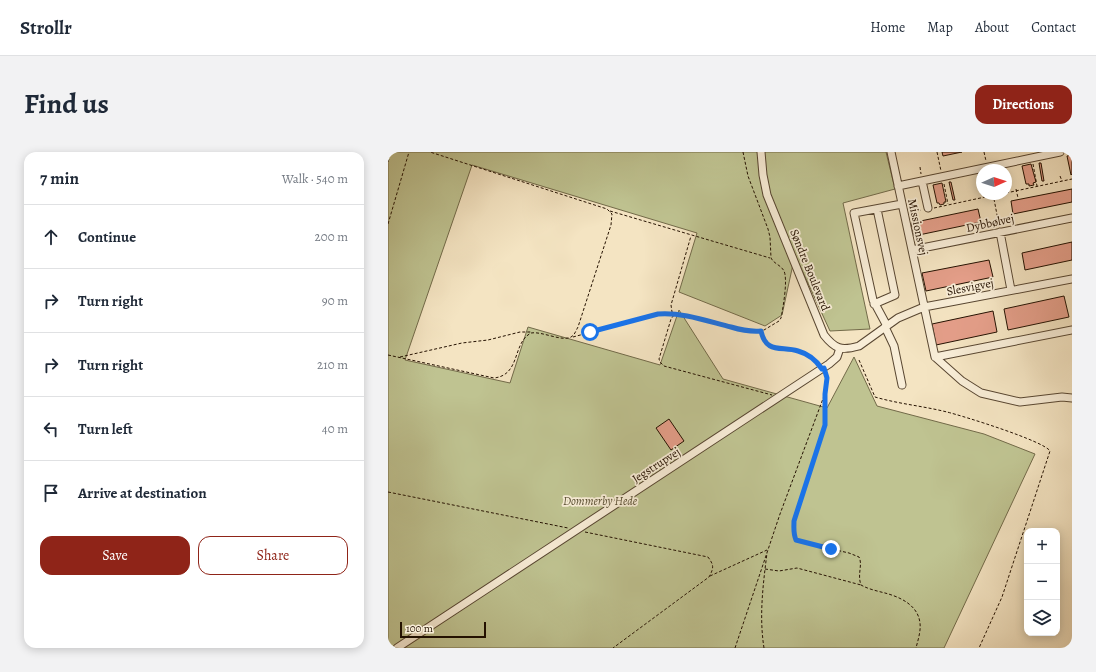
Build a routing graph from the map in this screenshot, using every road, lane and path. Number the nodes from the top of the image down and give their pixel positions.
1 (391, 152) edge
2 (409, 152) edge
3 (430, 152) edge
4 (744, 152) edge
5 (761, 152) edge
6 (891, 152) edge
7 (1060, 152) edge
8 (1031, 158) junction
9 (388, 162) edge
10 (920, 167) dead end
11 (1060, 176) dead end
12 (1072, 179) edge
13 (922, 181) junction
14 (1062, 181) junction
15 (898, 186) junction
16 (1037, 186) junction
17 (1016, 190) junction
18 (1012, 191) edge
19 (976, 198) edge
20 (1018, 198) dead end
21 (994, 200) edge
22 (902, 204) junction
23 (877, 209) junction
24 (926, 209) junction
25 (610, 211) junction
26 (904, 214) junction
27 (1072, 218) edge
28 (388, 224) edge
29 (1000, 232) junction
30 (691, 234) junction
31 (912, 250) junction
32 (771, 258) junction
33 (1072, 279) edge
34 (1011, 290) junction
35 (874, 304) junction
36 (924, 307) junction
37 (678, 315) junction
38 (886, 326) junction
39 (1072, 330) edge
40 (761, 331) junction
41 (535, 332) junction
42 (571, 337) junction
43 (840, 348) junction
44 (388, 355) edge
45 (400, 357) junction
46 (935, 357) junction
47 (859, 360) dead end
48 (823, 369) junction
49 (902, 385) dead end
50 (825, 394) junction
51 (780, 397) junction
52 (1072, 398) edge
53 (388, 492) edge
54 (577, 530) junction
55 (768, 550) junction
56 (765, 569) junction
57 (709, 577) junction
58 (861, 585) junction
59 (397, 648) edge
60 (613, 648) edge
61 (735, 648) edge
62 (764, 648) edge
63 (916, 648) edge
64 (979, 648) edge

1 - 9 path
2 - 28 path
3 - 25 path
4 - 32 path
5 - 43 lane, Søndre Boulevard
6 - 15 lane, Missionsvej
7 - 8 lane
8 - 13 lane
8 - 16 path
10 - 13 path
11 - 14 path
12 - 14 path
13 - 15 lane
13 - 24 lane
14 - 16 path
15 - 22 lane, Missionsvej
16 - 17 path
17 - 18 path
17 - 20 path
19 - 24 path
21 - 29 path
22 - 23 lane
22 - 26 lane, Missionsvej
23 - 35 lane
23 - 35 lane
24 - 26 path
25 - 30 path
25 - 42 path
26 - 31 lane, Missionsvej
27 - 29 lane, Dybbølvej
29 - 31 lane, Dybbølvej
29 - 34 lane
30 - 32 path
30 - 37 path
31 - 36 lane, Missionsvej
32 - 40 path
33 - 34 lane, Slesvigvej
34 - 36 lane, Slesvigvej
35 - 38 lane
36 - 38 lane, Slesvigvej
36 - 46 lane, Missionsvej
37 - 40 path
37 - 42 path
37 - 51 path
38 - 43 lane, Slesvigvej
38 - 49 lane
39 - 46 lane
40 - 48 path
41 - 42 path
41 - 45 path
41 - 45 path
43 - 48 lane, Jegstrupvej
44 - 45 path
46 - 52 lane
47 - 64 path
48 - 50 path
48 - 51 lane, Jegstrupvej
50 - 55 path
50 - 58 path
51 - 54 lane, Jegstrupvej
53 - 54 path
54 - 57 path
54 - 59 lane, Jegstrupvej
55 - 56 path
55 - 57 path
55 - 61 path
56 - 58 path
56 - 62 path
57 - 60 path
58 - 63 path

